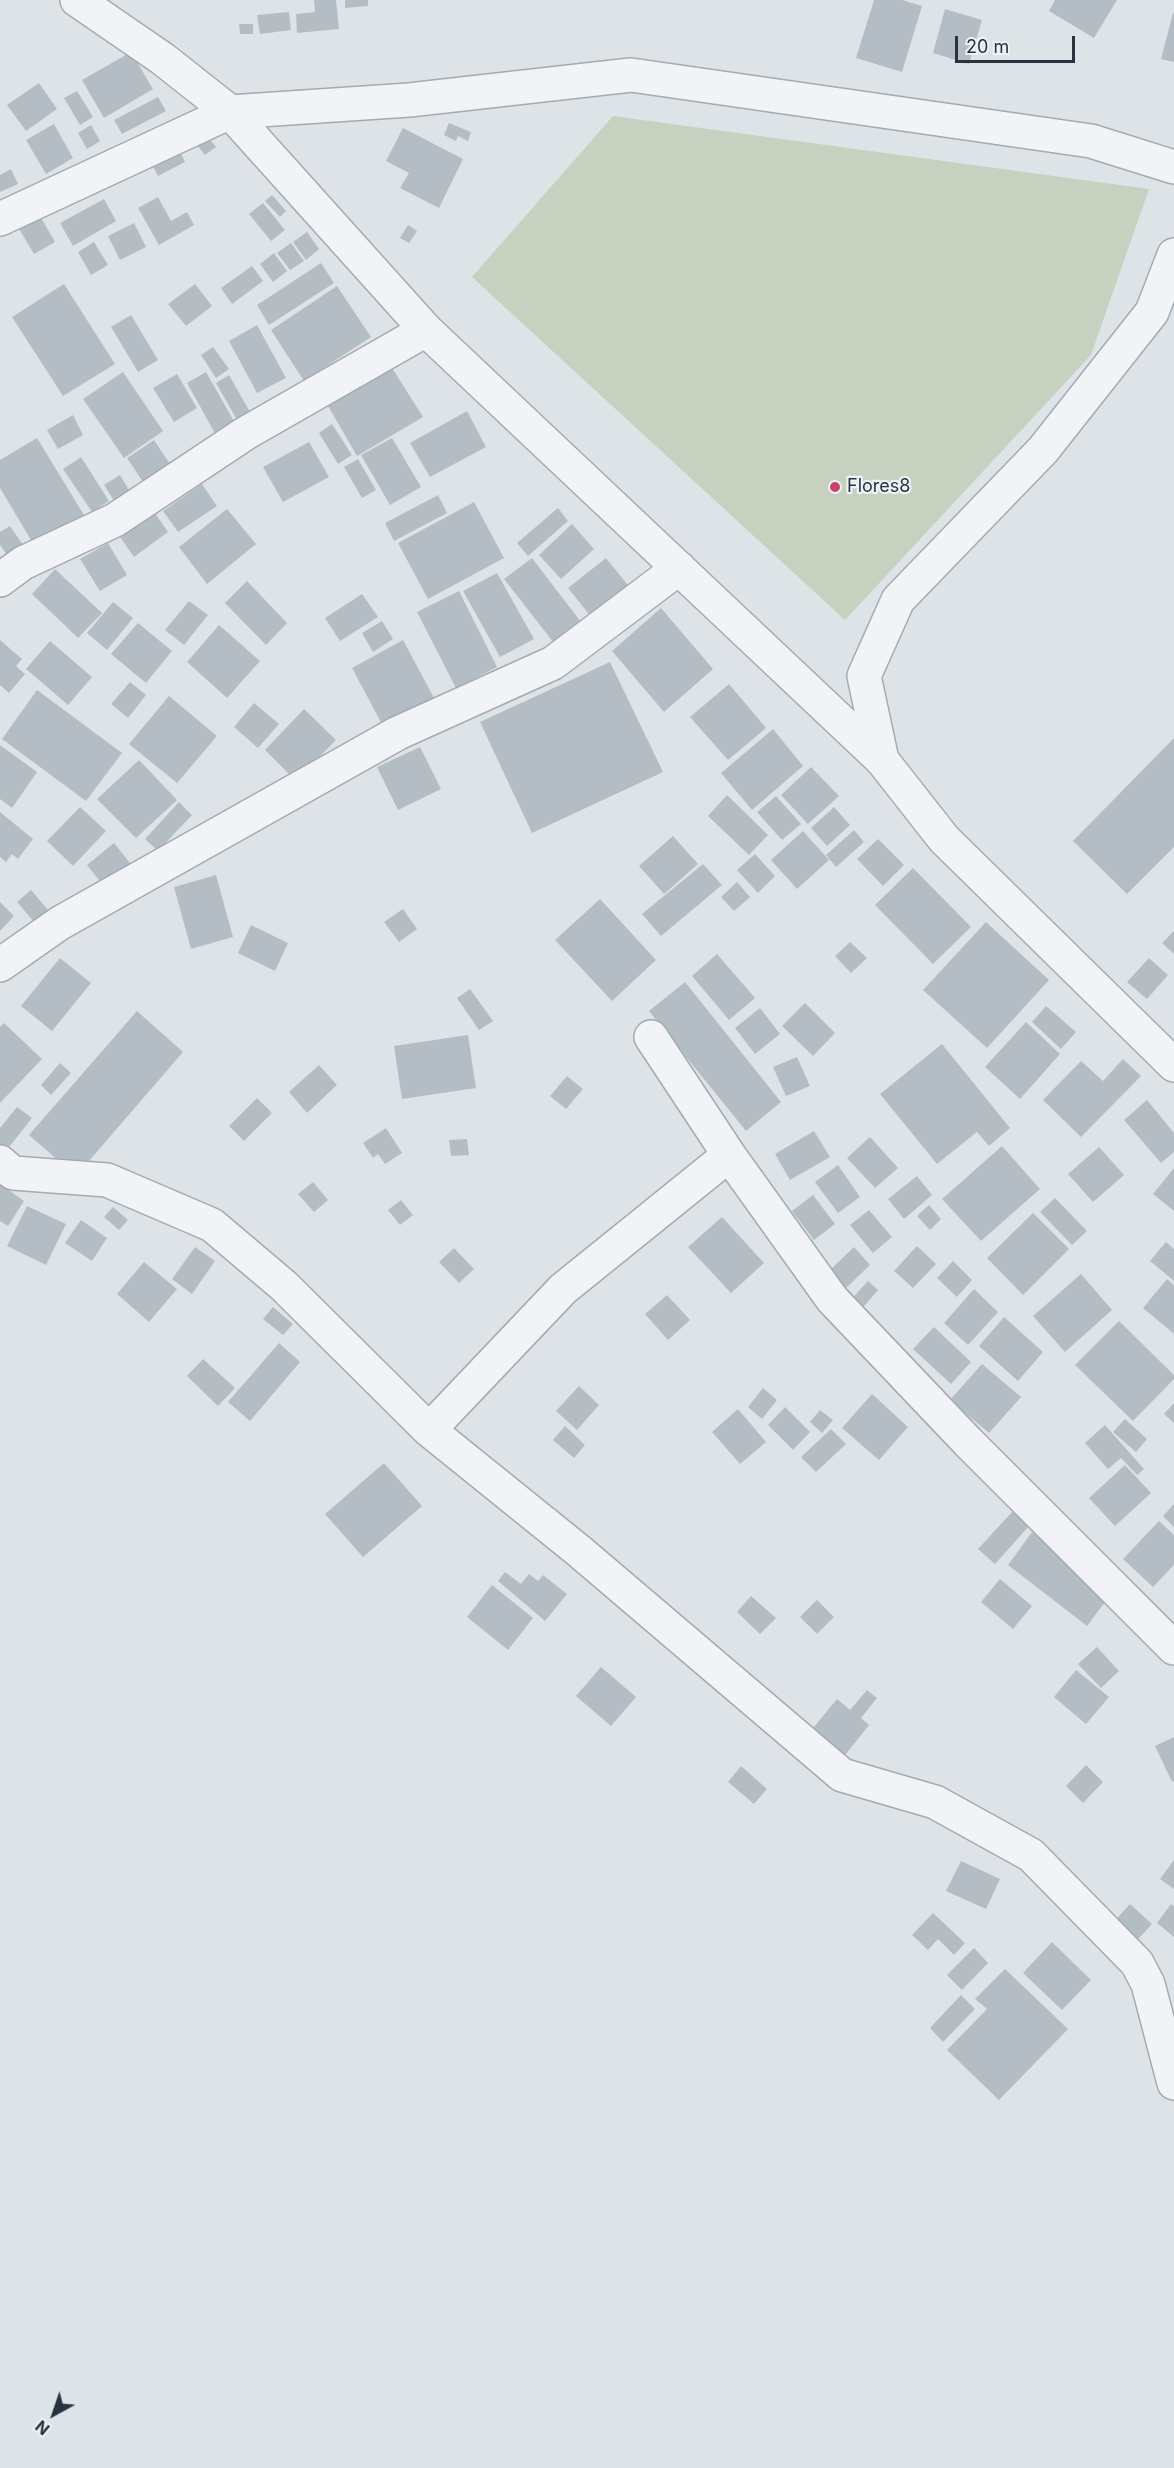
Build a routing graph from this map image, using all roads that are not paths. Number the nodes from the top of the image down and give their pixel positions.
1 (77, 0) edge
2 (230, 112) junction
3 (1174, 167) edge
4 (0, 219) edge
5 (1174, 255) edge
6 (426, 330) junction
7 (679, 568) junction
8 (0, 580) edge
9 (882, 760) junction
10 (0, 966) edge
11 (651, 1037) dead end
12 (1174, 1065) edge
13 (729, 1155) junction
14 (0, 1162) edge
15 (429, 1430) junction
16 (1174, 1648) edge
17 (1174, 2083) edge

1 - 2 street
2 - 3 street
2 - 4 street
2 - 6 street
5 - 9 street
6 - 7 street
6 - 8 street
7 - 9 street
7 - 10 street
9 - 12 street
11 - 13 street
13 - 15 street
13 - 16 street
14 - 15 street
15 - 17 street

